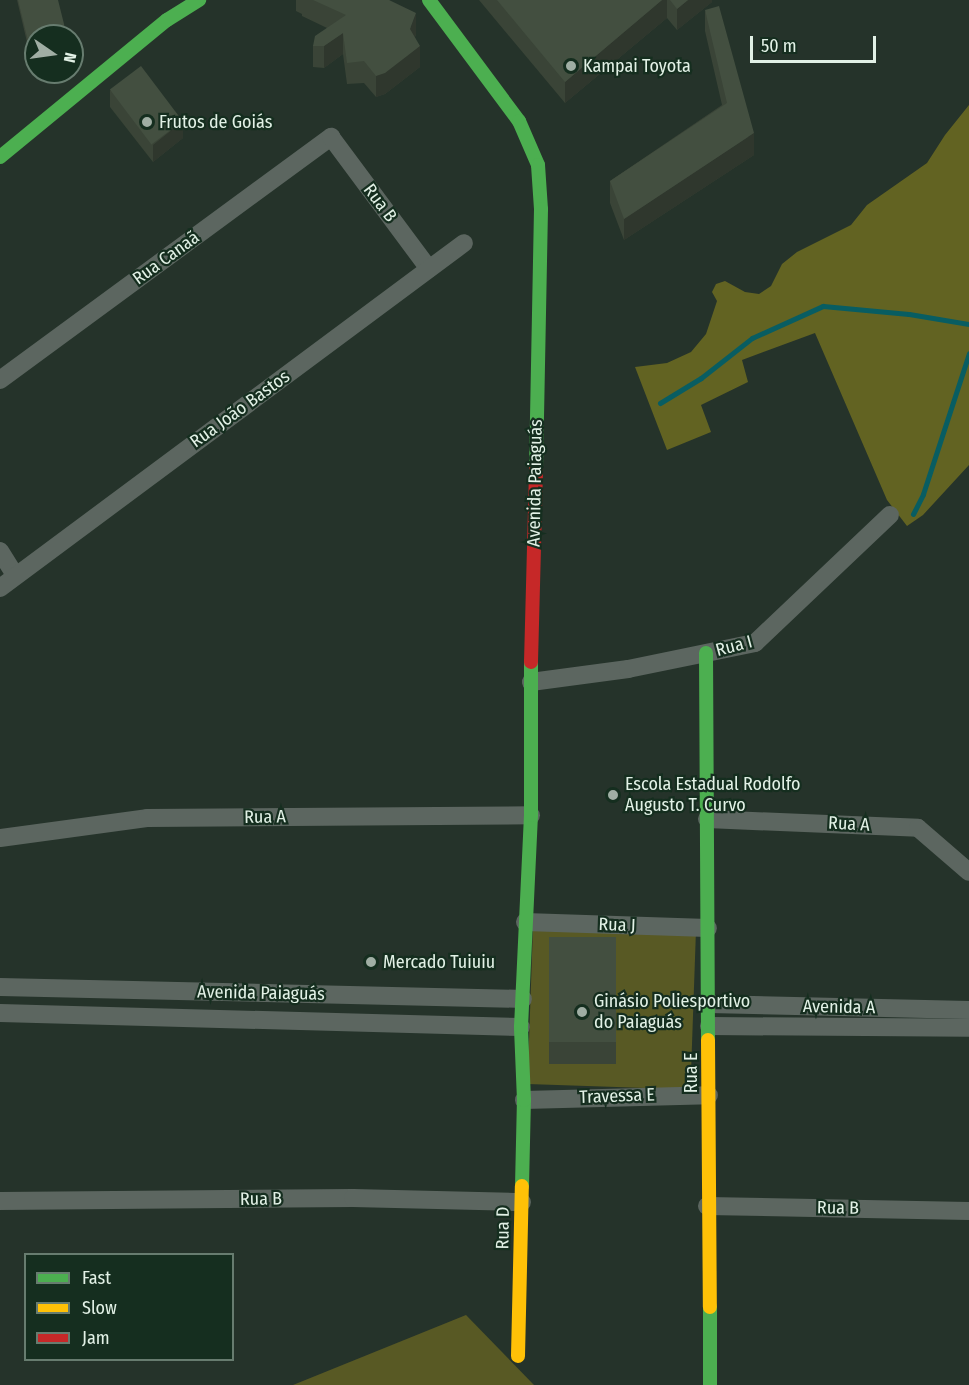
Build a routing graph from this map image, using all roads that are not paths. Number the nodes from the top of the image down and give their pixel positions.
1 (179, 0) edge
2 (199, 0) edge
3 (429, 0) edge
4 (167, 20) junction
5 (331, 137) joint
6 (0, 157) edge
7 (464, 243) dead end
8 (429, 269) junction
9 (0, 380) edge
10 (890, 515) dead end
11 (0, 551) edge
12 (15, 575) junction
13 (0, 588) edge
14 (706, 653) junction
15 (531, 682) junction
16 (531, 815) junction
17 (707, 819) junction
18 (0, 838) edge
19 (969, 872) edge
20 (525, 922) junction
21 (708, 928) junction
22 (0, 987) edge
23 (523, 999) junction
24 (709, 1004) junction
25 (969, 1010) edge
26 (0, 1013) edge
27 (709, 1026) junction
28 (521, 1027) junction
29 (969, 1028) edge
30 (709, 1095) junction
31 (524, 1100) junction
32 (0, 1201) edge
33 (522, 1202) junction
34 (707, 1206) junction
35 (969, 1211) edge
36 (518, 1356) dead end
37 (710, 1385) edge

1 - 4 street
2 - 4 street
3 - 15 street, Avenida Paiaguás
4 - 6 street
5 - 8 street, Rua B
5 - 9 street, Rua Canaã
7 - 8 street, Rua João Bastos
8 - 12 street, Rua João Bastos
10 - 14 street, Rua I
11 - 12 street
12 - 13 street, Rua João Bastos
14 - 15 street, Rua I
14 - 17 street, Rua E
15 - 16 street, Avenida Paiaguás
16 - 18 street, Rua A
16 - 20 street, Avenida Paiaguás
17 - 19 street, Rua A
17 - 21 street, Rua E
20 - 21 street, Rua J
20 - 23 street, Avenida Paiaguás
21 - 24 street, Rua E
22 - 23 street, Avenida Paiaguás
23 - 28 street, Avenida Paiaguás
24 - 25 street, Avenida A
24 - 27 street, Rua E
26 - 28 street, Avenida Paiaguás
27 - 29 street, Avenida A
27 - 30 street, Rua E
28 - 31 street, Avenida Paiaguás
30 - 31 street, Travessa E
30 - 34 street, Rua E
31 - 33 street, Rua D
32 - 33 street, Rua B
33 - 36 street, Rua D
34 - 35 street, Rua B
34 - 37 street, Rua E

